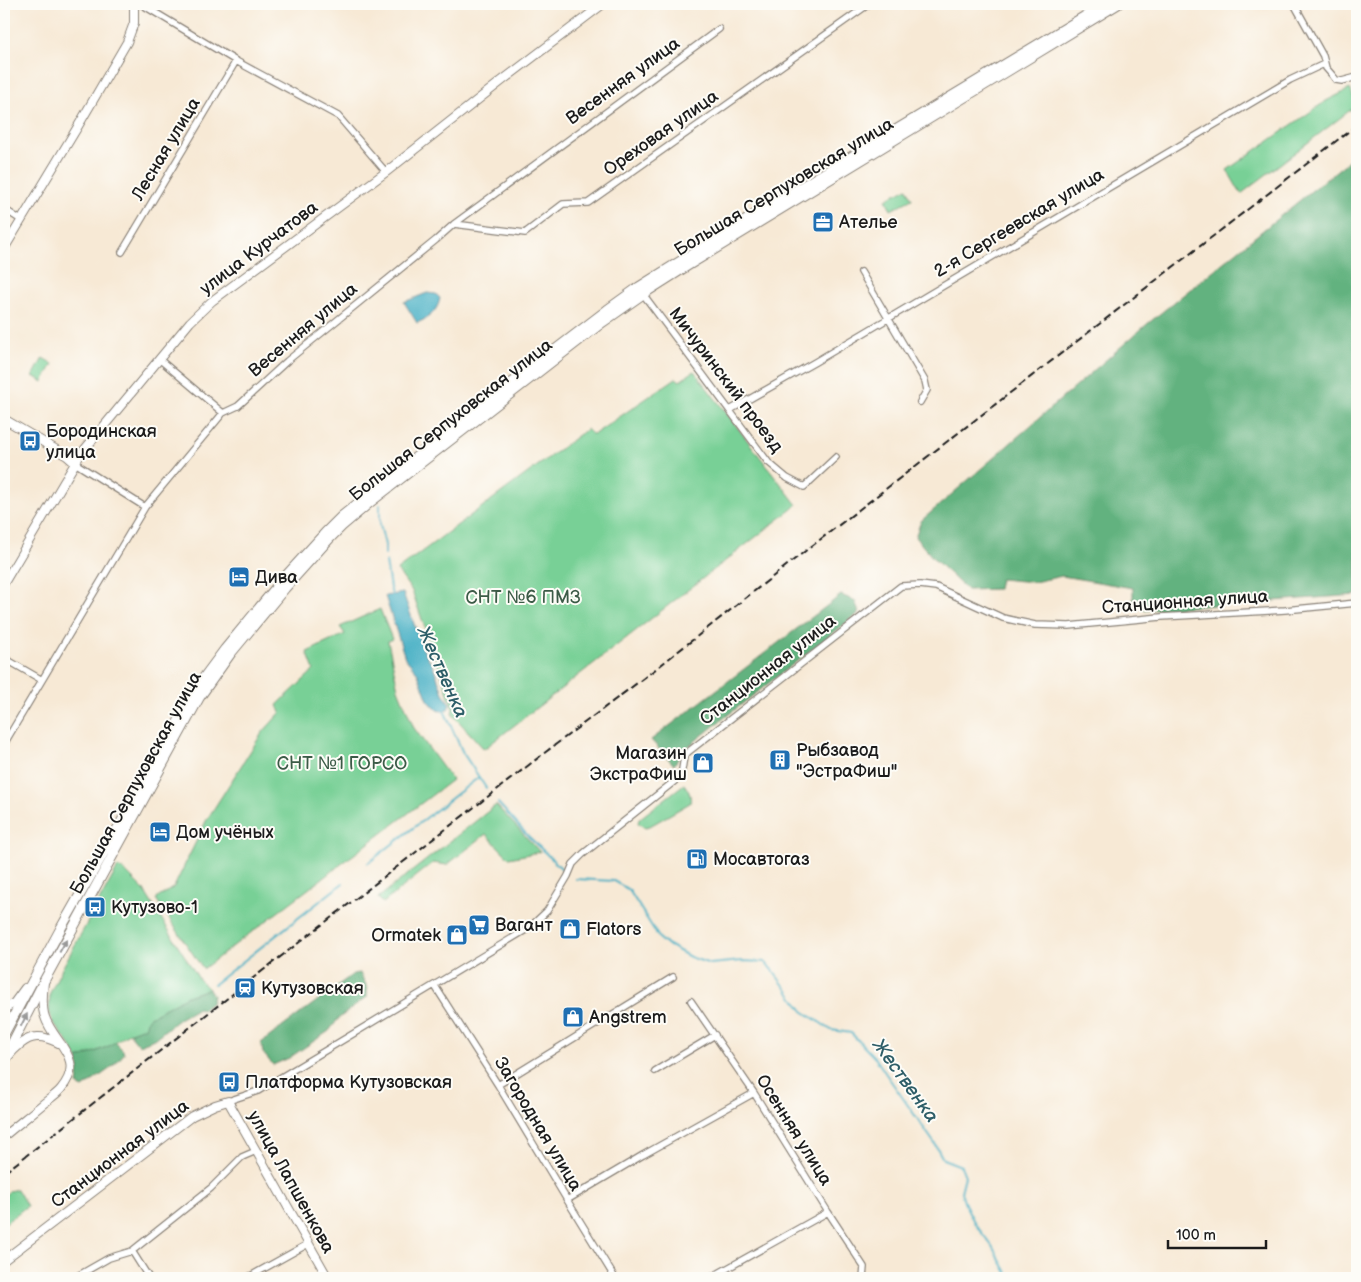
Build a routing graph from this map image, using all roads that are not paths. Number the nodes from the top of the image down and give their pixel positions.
1 (134, 4) edge
2 (141, 4) edge
3 (603, 4) edge
4 (869, 4) edge
5 (1118, 4) edge
6 (1294, 4) edge
7 (1103, 6) edge
8 (719, 29) dead end
9 (236, 61) junction
10 (1324, 64) junction
11 (1357, 77) edge
12 (386, 172) junction
13 (4, 210) edge
14 (22, 220) junction
15 (454, 224) junction
16 (4, 249) edge
17 (122, 252) dead end
18 (860, 272) dead end
19 (643, 294) junction
20 (888, 318) junction
21 (159, 359) junction
22 (920, 402) dead end
23 (730, 410) junction
24 (223, 412) junction
25 (4, 419) edge
26 (836, 458) dead end
27 (75, 463) junction
28 (146, 507) junction
29 (4, 583) edge
30 (1357, 602) edge
31 (4, 658) edge
32 (42, 680) junction
33 (4, 744) edge
34 (36, 975) junction
35 (673, 977) dead end
36 (44, 981) junction
37 (435, 986) junction
38 (691, 1001) dead end
39 (4, 1009) edge
40 (4, 1034) edge
41 (715, 1034) junction
42 (61, 1044) junction
43 (4, 1061) edge
44 (655, 1071) dead end
45 (498, 1085) junction
46 (754, 1093) junction
47 (228, 1101) junction
48 (4, 1136) edge
49 (256, 1151) junction
50 (567, 1200) junction
51 (828, 1212) junction
52 (308, 1244) junction
53 (132, 1251) junction
54 (4, 1260) edge
55 (74, 1278) edge
56 (150, 1278) edge
57 (247, 1278) edge
58 (328, 1278) edge
59 (616, 1278) edge
60 (710, 1278) edge
61 (863, 1278) edge

1 - 14 street
2 - 9 street
3 - 12 street, улица Курчатова
4 - 15 street, Ореховая улица
5 - 7 main road, Большая Серпуховская улица
6 - 10 street
7 - 19 main road, Большая Серпуховская улица
7 - 34 main road, Большая Серпуховская улица
8 - 15 street, Весенняя улица
9 - 12 street
9 - 17 street, Лесная улица
10 - 11 street
10 - 20 street, 2-я Сергеевская улица
12 - 21 street, улица Курчатова
13 - 14 street
14 - 16 street
15 - 24 street, Весенняя улица
18 - 20 street
19 - 23 street, Мичуринский проезд
36 -> 19 main road, Большая Серпуховская улица
20 - 22 street
20 - 23 street, 2-я Сергеевская улица
21 - 24 street
21 - 27 street, улица Курчатова
23 - 26 street, Мичуринский проезд
24 - 28 street, Весенняя улица
25 - 27 street
27 - 28 street
27 - 29 street, улица Курчатова
28 - 32 street, Весенняя улица
30 - 37 street, Станционная улица
31 - 32 street
32 - 33 street, Весенняя улица
34 - 39 street
34 - 40 main road, Большая Серпуховская улица
35 - 45 street
36 - 42 street
43 -> 36 main road, Большая Серпуховская улица
37 - 45 street, Загородная улица
37 - 47 street, Станционная улица
38 - 41 street, Осенняя улица
41 - 44 street
41 - 46 street, Осенняя улица
42 - 43 street
42 - 48 street
45 - 50 street, Загородная улица
46 - 50 street
46 - 51 street, Осенняя улица
47 - 49 street, улица Лапшенкова
47 - 54 street, Станционная улица
49 - 52 street, улица Лапшенкова
49 - 53 street
50 - 59 street, Загородная улица
51 - 60 street
51 - 61 street, Осенняя улица
52 - 57 street
52 - 58 street, улица Лапшенкова
53 - 55 street
53 - 56 street

